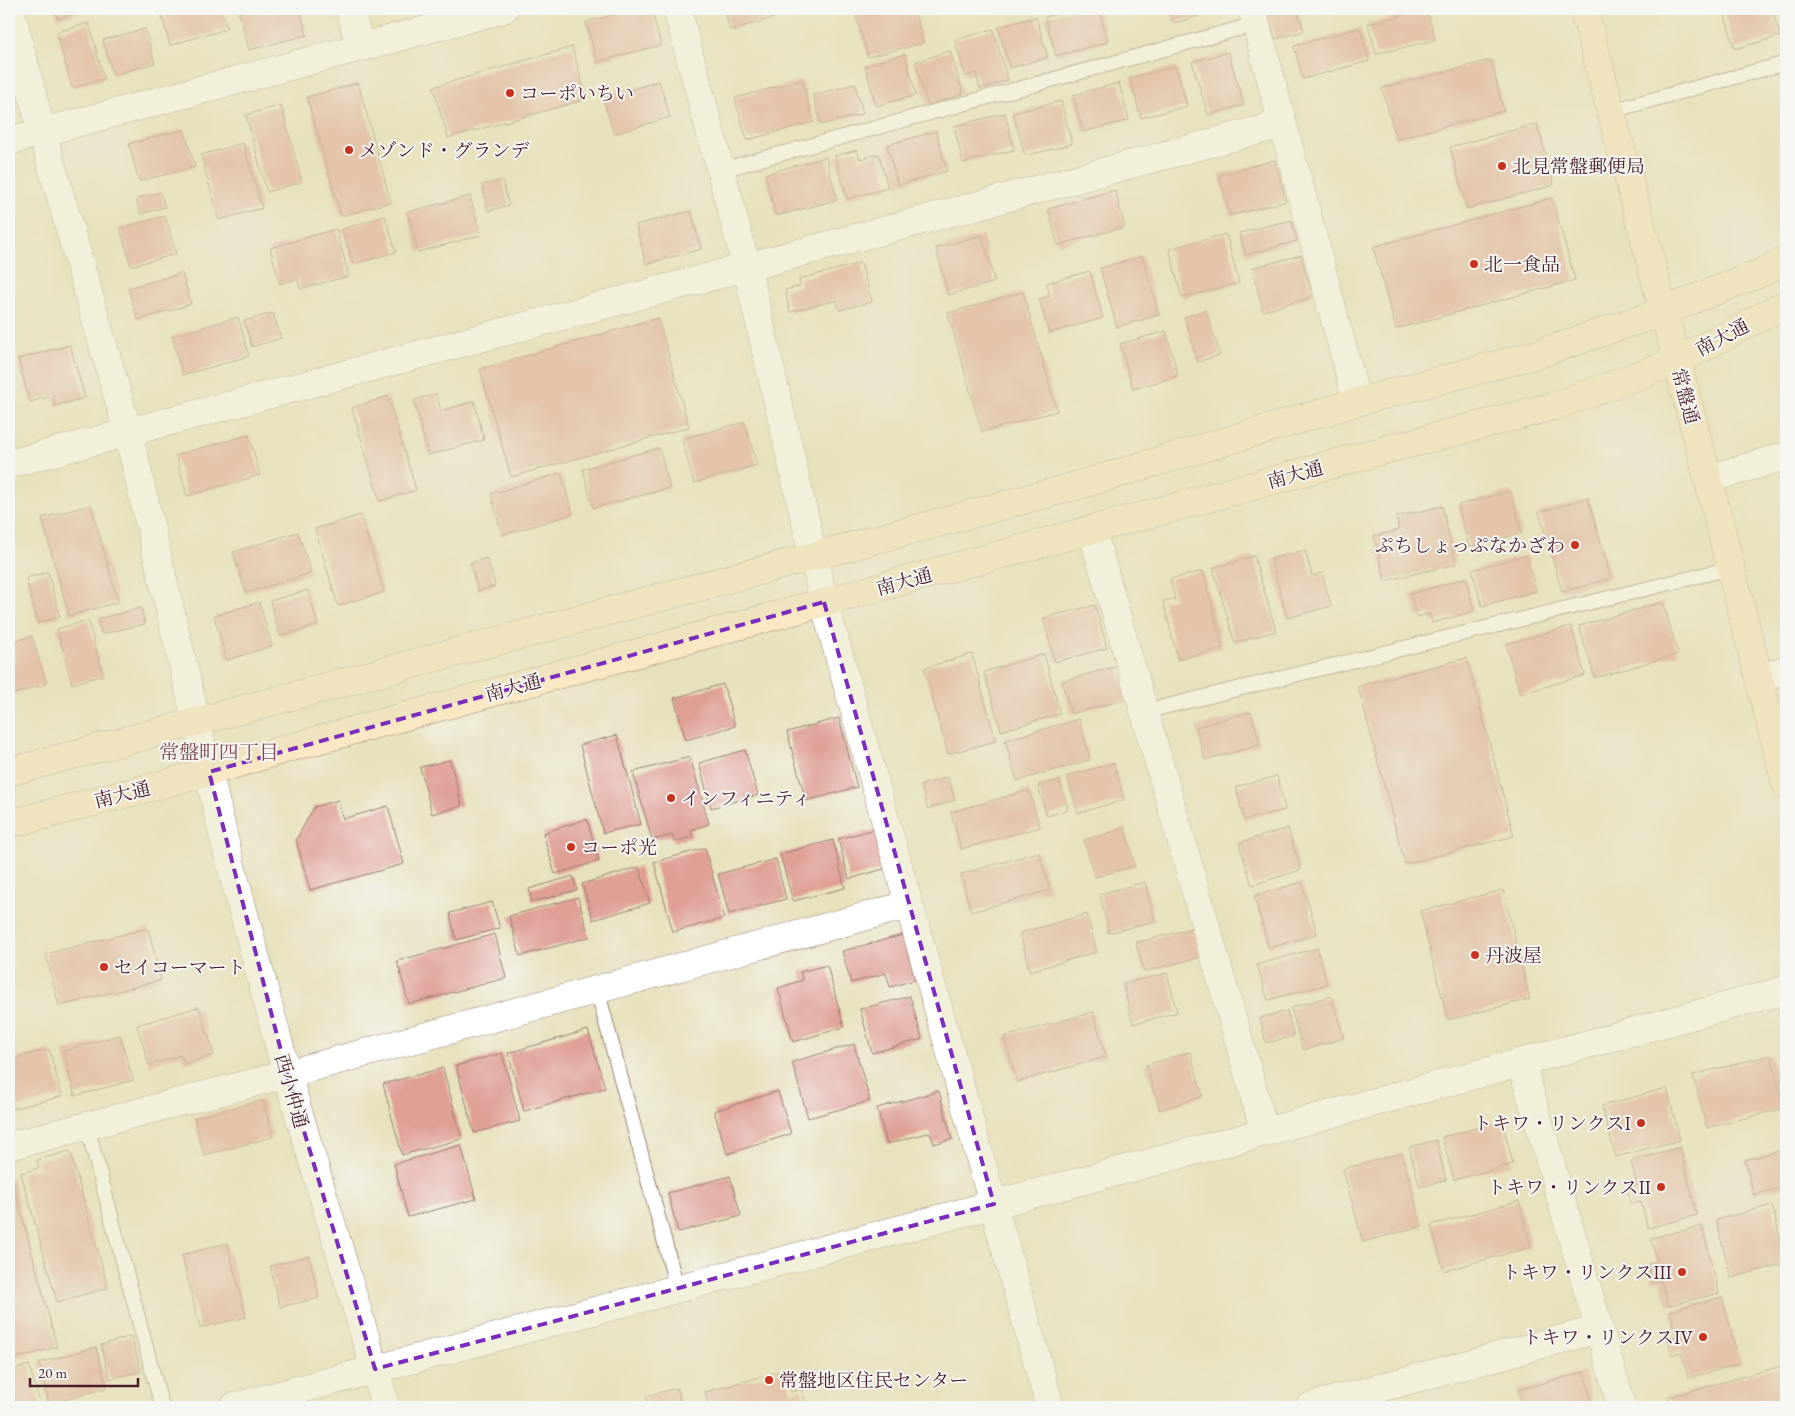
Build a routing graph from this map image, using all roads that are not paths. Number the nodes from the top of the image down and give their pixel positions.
1 (10, 9) edge
2 (350, 9) edge
3 (504, 9) edge
4 (677, 9) edge
5 (1584, 9) edge
6 (1254, 16) edge
7 (360, 47) junction
8 (1786, 63) edge
9 (1611, 111) junction
10 (1282, 124) junction
11 (42, 132) junction
12 (9, 141) edge
13 (721, 170) junction
14 (1786, 258) edge
15 (746, 268) junction
16 (1786, 304) edge
17 (1664, 311) junction
18 (1677, 361) junction
19 (1357, 402) junction
20 (128, 432) junction
21 (1786, 456) edge
22 (9, 464) edge
23 (1708, 479) junction
24 (1092, 530) junction
25 (812, 556) junction
26 (1731, 568) junction
27 (824, 602) junction
28 (1786, 670) edge
29 (1759, 678) junction
30 (1143, 712) junction
31 (196, 722) junction
32 (9, 772) edge
33 (208, 772) junction
34 (1786, 784) edge
35 (9, 824) edge
36 (908, 905) junction
37 (596, 989) junction
38 (1786, 990) edge
39 (1521, 1062) junction
40 (287, 1074) junction
41 (87, 1126) junction
42 (1265, 1132) junction
43 (9, 1146) edge
44 (994, 1204) junction
45 (677, 1288) junction
46 (1599, 1329) junction
47 (375, 1368) junction
48 (162, 1407) edge
49 (234, 1407) edge
50 (386, 1407) edge
51 (1050, 1407) edge
52 (1309, 1407) edge
53 (1622, 1407) edge

1 - 11 street, 西小仲通
2 - 7 street
3 - 7 street
4 - 13 street
5 - 9 street, 常盤通
6 - 10 street
6 - 13 lane
7 - 11 street
8 - 9 lane
9 - 17 street, 常盤通
10 - 15 street
10 - 19 street
11 - 12 street
11 - 20 street, 西小仲通
13 - 15 street
14 - 17 street
15 - 20 street
15 - 25 street
16 - 18 street, 南大通
17 - 18 street, 常盤通
17 - 19 street
18 - 23 street, 常盤通
18 - 24 street, 南大通
19 - 25 street
20 - 22 street
20 - 31 street, 西小仲通
21 - 23 street
23 - 26 street, 常盤通
24 - 27 street, 南大通
24 - 30 street
25 - 27 street
25 - 31 street
26 - 29 street, 常盤通
26 - 30 lane
27 - 33 street, 南大通
27 - 36 street
28 - 29 street
29 - 34 street, 常盤通
30 - 42 street
31 - 32 street
31 - 33 street, 西小仲通
33 - 35 street, 南大通
33 - 40 street, 西小仲通
36 - 37 street
36 - 44 street
37 - 40 street
37 - 45 lane
38 - 39 street
39 - 42 street
39 - 46 street
40 - 41 street
40 - 47 street, 西小仲通
41 - 43 street
41 - 48 lane
42 - 44 street
44 - 45 street
44 - 51 street
45 - 47 street
46 - 52 street
46 - 53 street
47 - 49 street
47 - 50 street, 西小仲通

